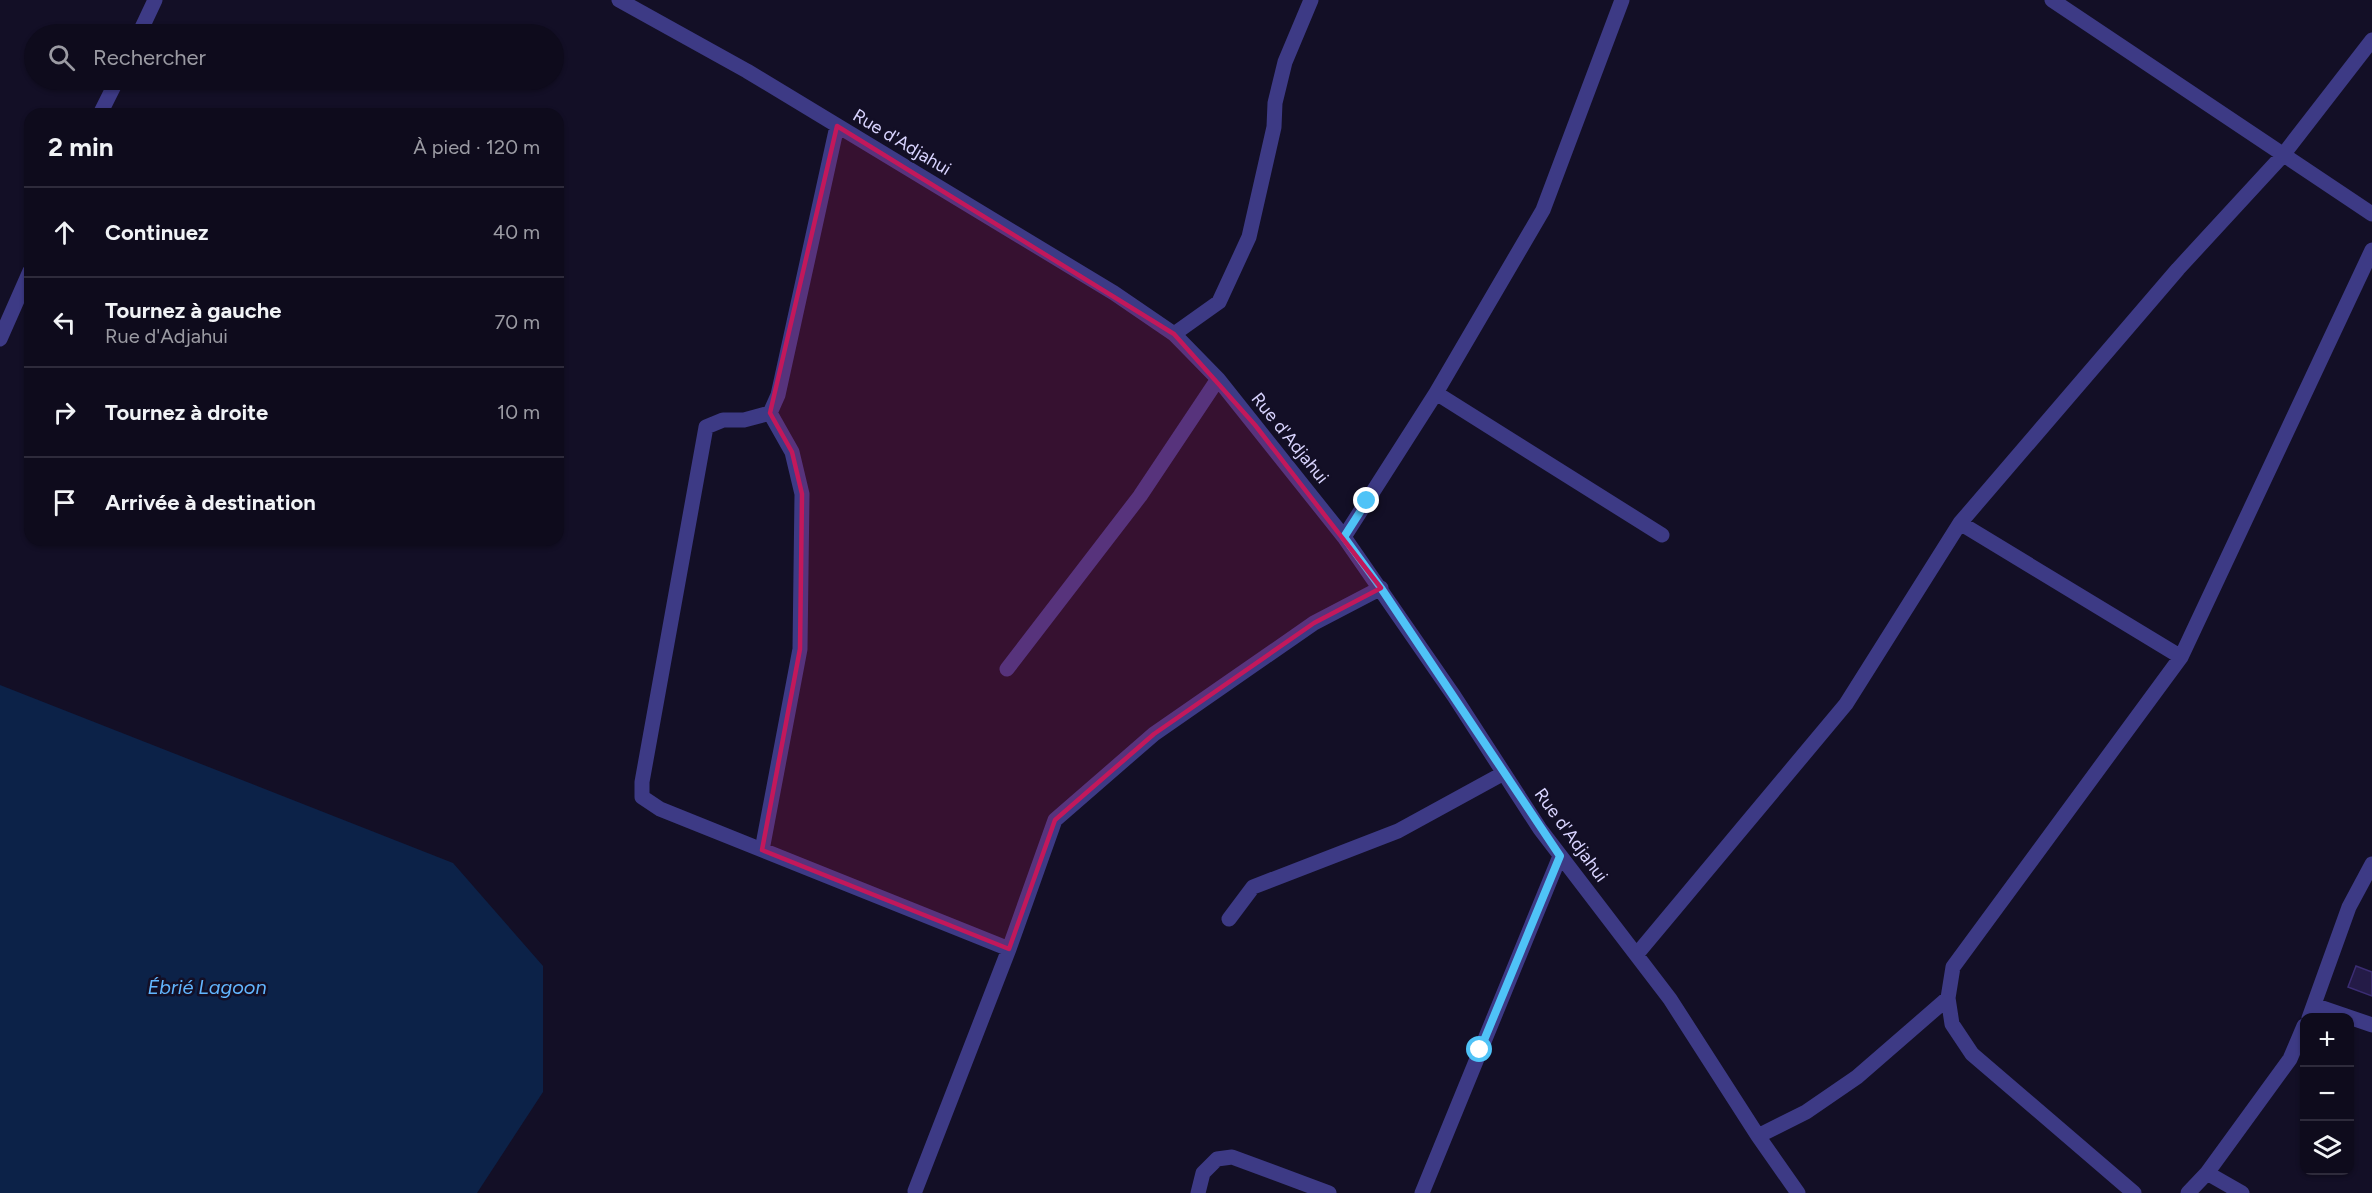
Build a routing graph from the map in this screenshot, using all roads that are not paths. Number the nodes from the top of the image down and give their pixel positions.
1 (156, 0) edge
2 (1311, 0) edge
3 (1622, 0) edge
4 (2052, 0) edge
5 (624, 1) edge
6 (144, 24) edge
7 (2372, 40) edge
8 (112, 90) edge
9 (103, 108) edge
10 (837, 126) junction
11 (2283, 155) junction
12 (2372, 214) edge
13 (2372, 250) edge
14 (24, 285) edge
15 (1174, 334) junction
16 (0, 339) edge
17 (1218, 379) junction
18 (1436, 393) junction
19 (770, 413) junction
20 (1960, 523) junction
21 (1662, 535) dead end
22 (1344, 537) junction
23 (1381, 588) junction
24 (2181, 657) junction
25 (1007, 669) dead end
26 (1504, 773) junction
27 (762, 850) junction
28 (1560, 856) junction
29 (2372, 864) edge
30 (1229, 919) dead end
31 (1009, 949) junction
32 (1637, 954) junction
33 (1948, 998) junction
34 (2312, 1011) edge
35 (2372, 1025) edge
36 (2300, 1035) edge
37 (1758, 1136) junction
38 (2207, 1173) junction
39 (915, 1191) dead end
40 (1198, 1193) edge
41 (1329, 1193) edge
42 (1422, 1193) edge
43 (1798, 1193) edge
44 (2134, 1193) edge
45 (2188, 1193) edge
46 (2242, 1193) edge

1 - 6 street
2 - 15 street
3 - 18 street
4 - 11 street
5 - 10 street, Rue d'Adjahui
7 - 11 street
8 - 9 street
10 - 15 street, Rue d'Adjahui
10 - 19 street
11 - 12 street
11 - 20 street
13 - 24 street
14 - 16 street
15 - 17 street, Rue d'Adjahui
17 - 22 street, Rue d'Adjahui
17 - 25 street
18 - 21 street
18 - 22 street
19 - 27 street
19 - 27 street
20 - 24 street
20 - 32 street
22 - 23 street, Rue d'Adjahui
23 - 26 street, Rue d'Adjahui
23 - 31 street
24 - 33 street
26 - 28 street, Rue d'Adjahui
26 - 30 street
27 - 31 street
28 - 32 street, Rue d'Adjahui
28 - 42 street
29 - 34 street
31 - 39 street
32 - 37 street, Rue d'Adjahui
33 - 37 street
33 - 44 street
34 - 35 street
36 - 38 street
37 - 43 street, Rue d'Adjahui
38 - 45 street
38 - 46 street
40 - 41 street

